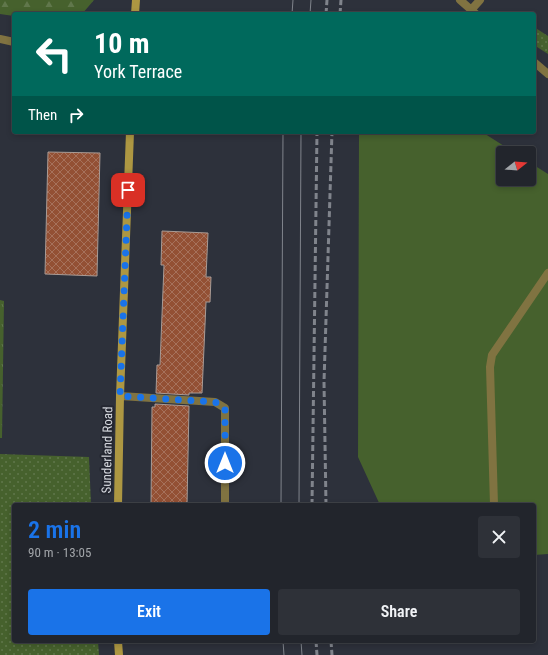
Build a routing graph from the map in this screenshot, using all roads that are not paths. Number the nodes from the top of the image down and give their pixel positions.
1 (136, 0) edge
2 (460, 0) edge
3 (480, 0) edge
4 (133, 12) edge
5 (473, 12) edge
6 (0, 39) edge
7 (12, 42) edge
8 (536, 64) edge
9 (548, 74) edge
10 (130, 134) edge
11 (548, 273) edge
12 (120, 396) junction
13 (118, 503) edge
14 (225, 503) edge
15 (494, 503) edge
16 (118, 643) edge
17 (119, 655) edge

1 - 4 main road
2 - 5 street
3 - 5 street
6 - 7 street
8 - 9 street
10 - 12 main road, Sunderland Road
11 - 15 street
12 - 13 main road, Sunderland Road
12 - 14 street
16 - 17 main road

